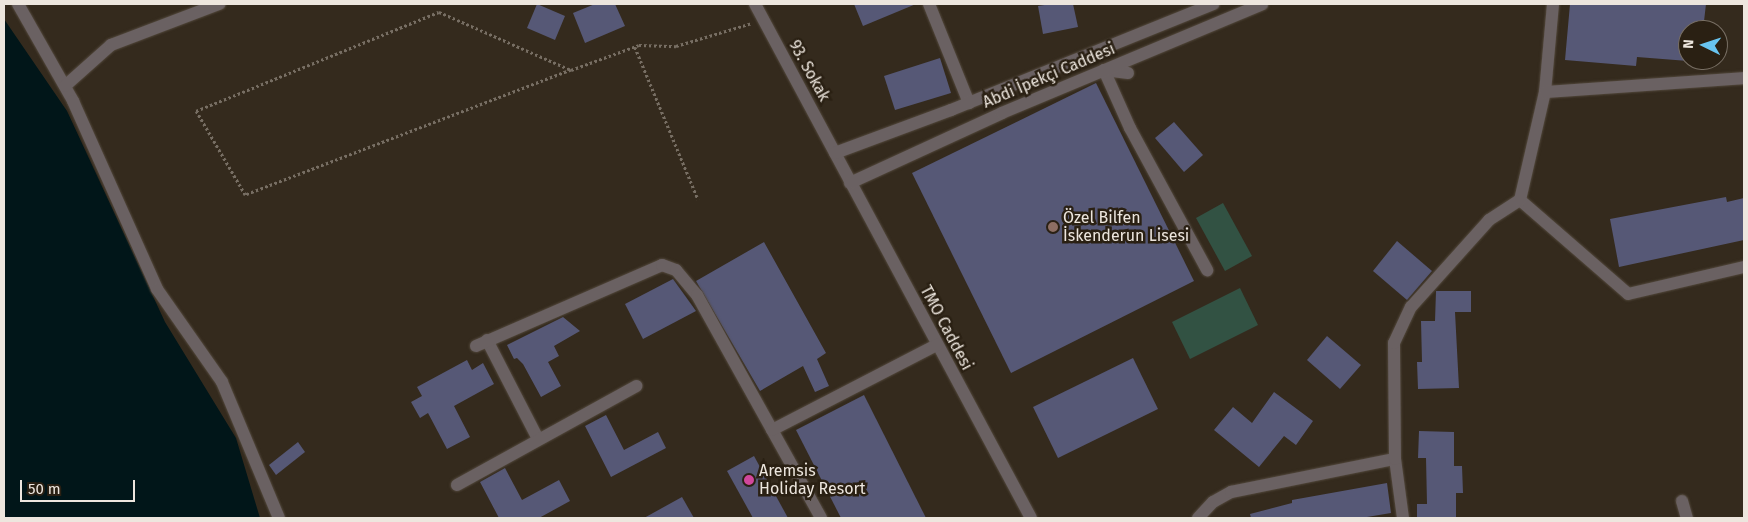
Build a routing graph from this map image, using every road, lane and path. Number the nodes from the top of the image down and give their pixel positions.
1 (18, 4) edge
2 (219, 4) edge
3 (756, 4) edge
4 (929, 4) edge
5 (1213, 4) edge
6 (1262, 4) edge
7 (1553, 4) edge
8 (763, 20) junction
9 (635, 47) junction
10 (571, 70) junction
11 (1104, 70) junction
12 (1128, 73) dead end
13 (1744, 78) edge
14 (64, 86) junction
15 (1545, 92) junction
16 (969, 103) junction
17 (835, 153) junction
18 (850, 183) junction
19 (698, 199) dead end
20 (1520, 200) junction
21 (1744, 267) edge
22 (1207, 270) dead end
23 (937, 345) junction
24 (636, 386) dead end
25 (772, 430) junction
26 (538, 439) junction
27 (1395, 459) junction
28 (457, 485) dead end
29 (1682, 501) dead end
30 (279, 518) edge
31 (821, 518) edge
32 (1031, 518) edge
33 (1198, 518) edge
34 (1403, 518) edge
35 (1688, 518) edge

1 - 14 street
2 - 14 street
3 - 8 street, 93. Sokak
4 - 16 street
5 - 16 street, Abdi İpekçi Caddesi
6 - 11 street, Abdi İpekçi Caddesi
7 - 15 street
8 - 9 path
8 - 17 street, 93. Sokak
9 - 10 path
9 - 19 path
10 - 10 path
11 - 12 street
11 - 18 street, Abdi İpekçi Caddesi
11 - 22 street
13 - 15 street
14 - 30 street
15 - 20 street
16 - 17 street, Abdi İpekçi Caddesi
17 - 18 street, TMO Caddesi
18 - 23 street, TMO Caddesi
20 - 21 street
20 - 27 street
23 - 25 street
23 - 32 street, TMO Caddesi
24 - 26 street
25 - 26 street
25 - 31 street
26 - 28 street
27 - 33 street
27 - 34 street
29 - 35 street

